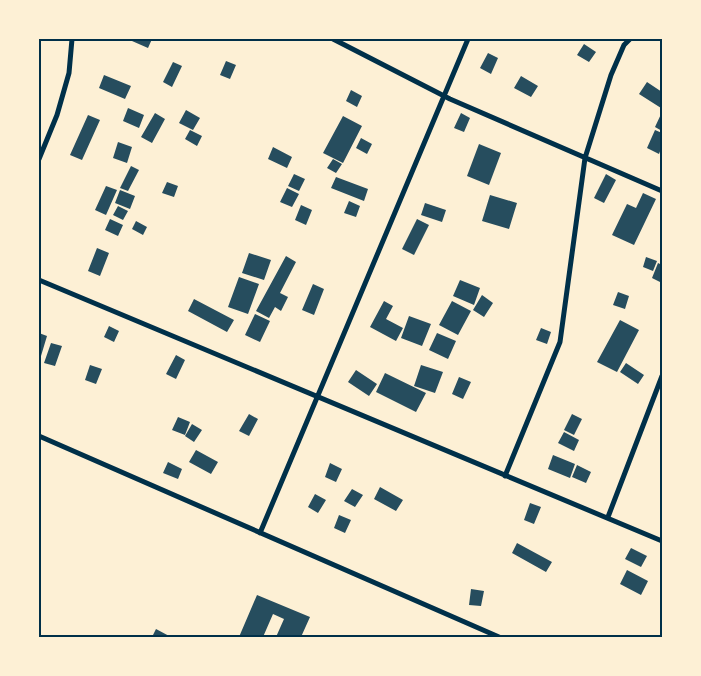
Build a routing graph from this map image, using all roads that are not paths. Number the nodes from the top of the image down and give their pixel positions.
1 (72, 39) edge
2 (333, 39) edge
3 (468, 39) edge
4 (630, 39) edge
5 (444, 96) junction
6 (585, 158) junction
7 (39, 159) edge
8 (662, 191) edge
9 (39, 280) edge
10 (662, 376) edge
11 (318, 397) junction
12 (39, 436) edge
13 (505, 476) junction
14 (608, 517) junction
15 (260, 533) junction
16 (662, 541) edge
17 (499, 637) edge

1 - 7 street
2 - 5 street
3 - 5 street
4 - 6 street
5 - 6 street
5 - 11 street
6 - 8 street
6 - 13 street
9 - 11 street
10 - 14 street
11 - 13 street
11 - 15 street
12 - 15 street
13 - 14 street
14 - 16 street
15 - 17 street

